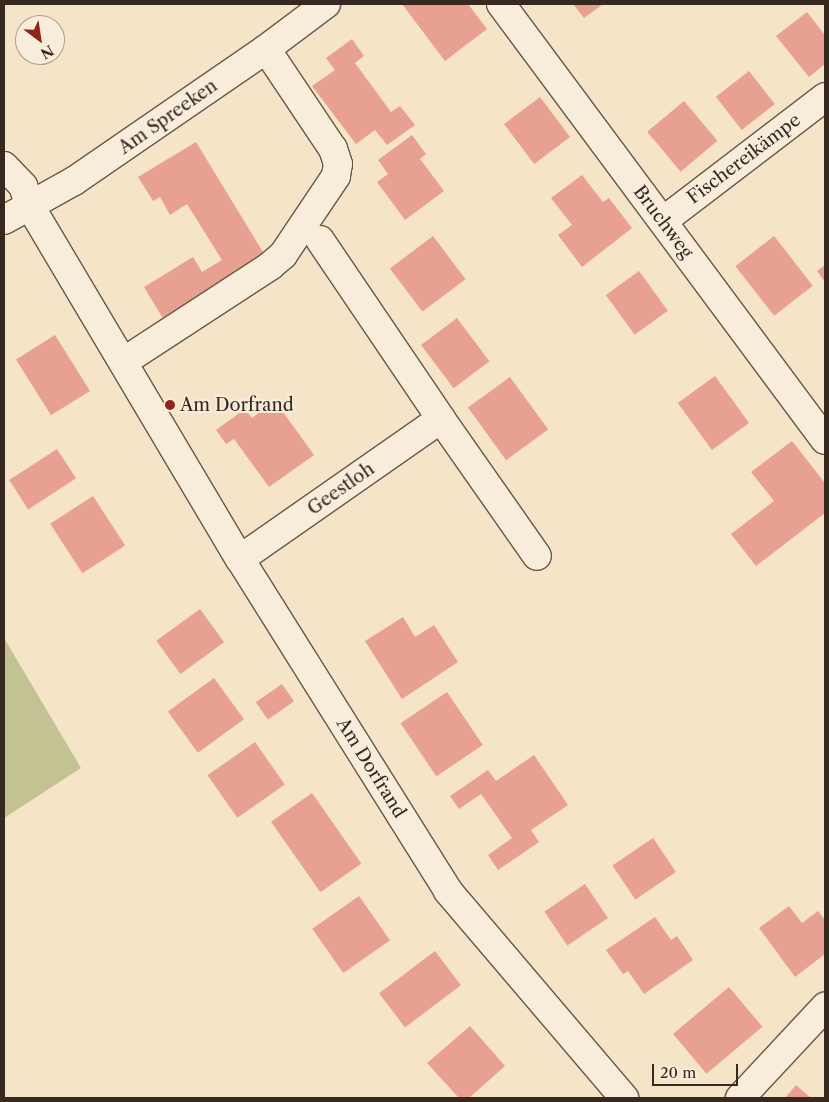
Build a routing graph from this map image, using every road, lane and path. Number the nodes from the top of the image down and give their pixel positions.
1 (326, 4) edge
2 (501, 4) edge
3 (266, 49) junction
4 (825, 97) edge
5 (4, 166) edge
6 (30, 206) junction
7 (4, 220) edge
8 (663, 221) junction
9 (320, 240) dead end
10 (123, 362) junction
11 (441, 419) junction
12 (825, 440) edge
13 (537, 556) dead end
14 (240, 559) junction
15 (825, 1007) edge
16 (624, 1098) edge
17 (740, 1098) edge

1 - 3 street, Am Spreeken
2 - 8 street, Bruchweg
3 - 6 street, Am Spreeken
3 - 10 street
4 - 8 street, Fischereikämpe
5 - 6 street, Am Dorfrand
6 - 7 street, Am Spreeken
6 - 10 street, Am Dorfrand
8 - 12 street, Bruchweg
9 - 11 street
10 - 14 street, Am Dorfrand
11 - 13 street
11 - 14 street, Geestloh
14 - 16 street, Am Dorfrand
15 - 17 street

